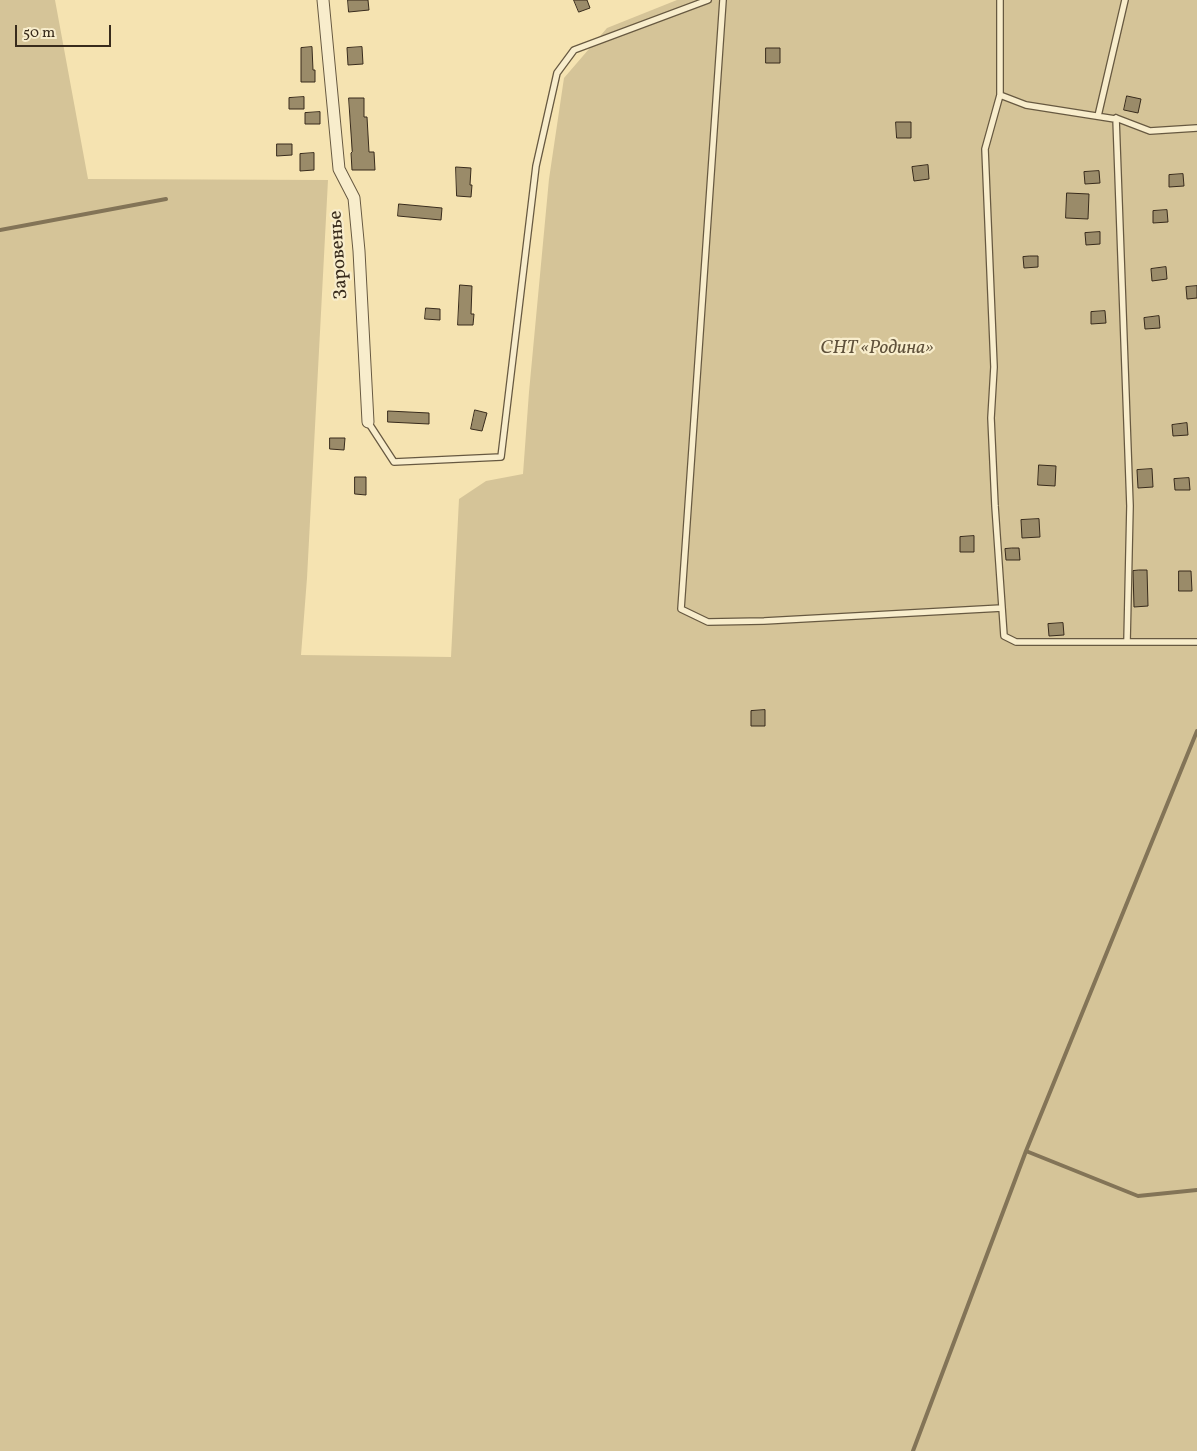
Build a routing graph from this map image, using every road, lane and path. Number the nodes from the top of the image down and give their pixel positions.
1 (323, 0) edge
2 (708, 0) edge
3 (723, 0) edge
4 (1000, 0) edge
5 (1125, 0) edge
6 (1000, 96) junction
7 (1098, 116) junction
8 (1116, 118) junction
9 (1197, 128) edge
10 (368, 422) joint
11 (1002, 608) junction
12 (1127, 642) junction
13 (1197, 642) edge

1 - 10 street, Заровенье
2 - 10 lane
3 - 11 lane
4 - 6 lane
5 - 7 lane
6 - 7 lane
6 - 11 lane
7 - 8 lane
8 - 9 lane
8 - 12 lane
11 - 12 lane
12 - 13 lane

